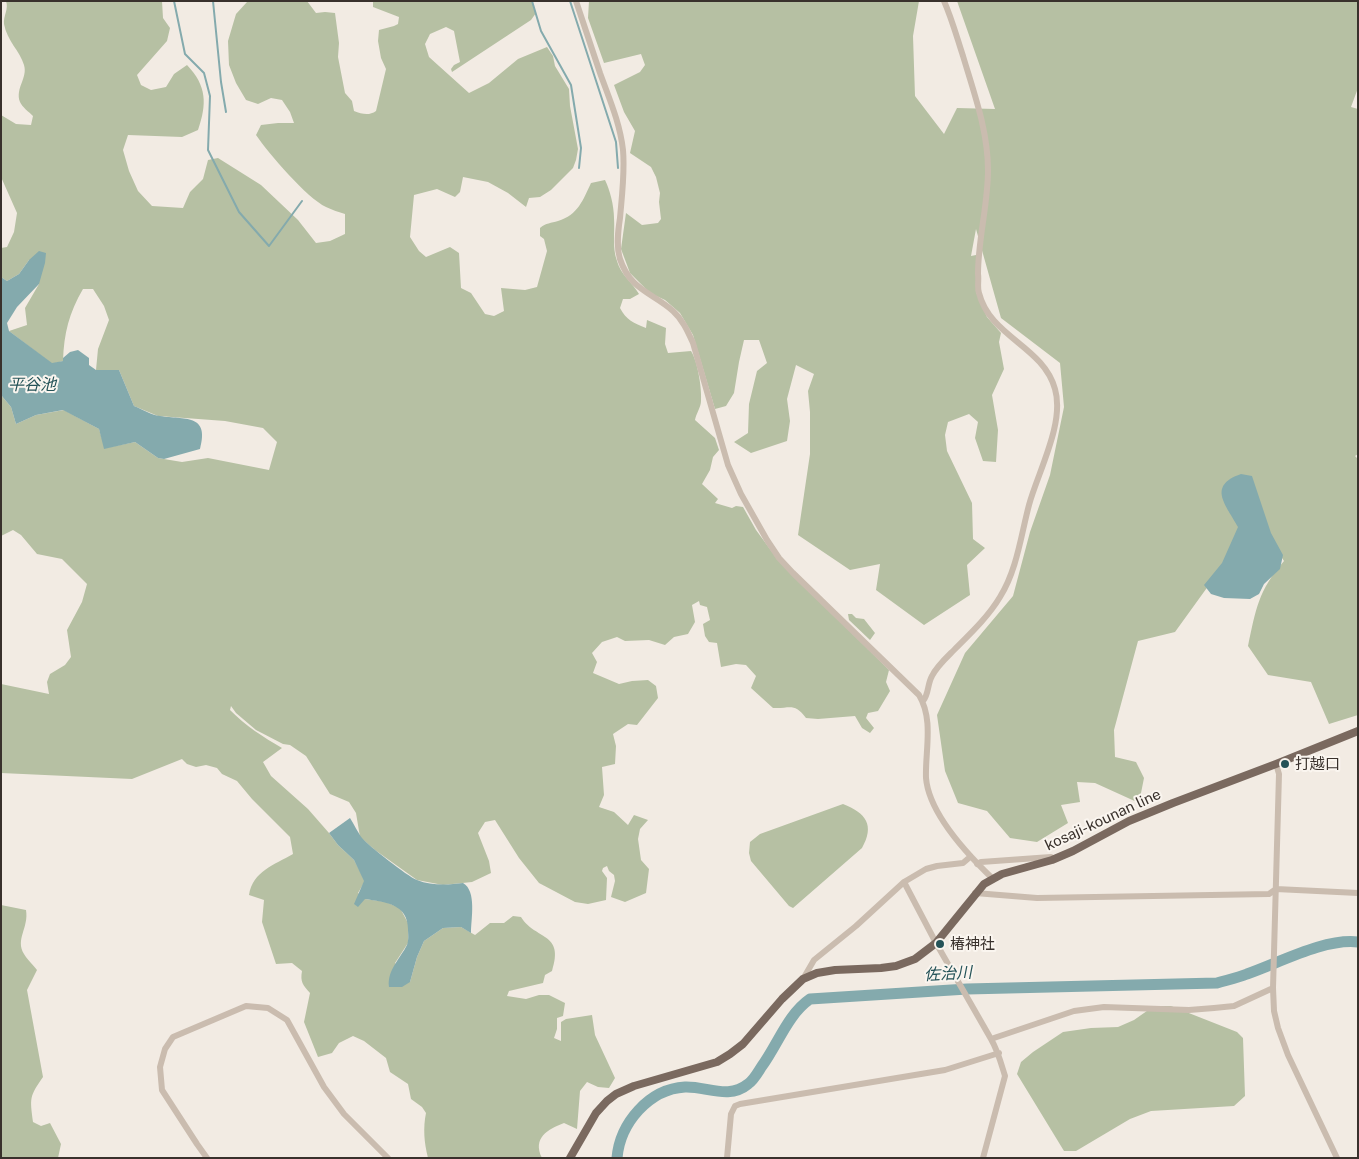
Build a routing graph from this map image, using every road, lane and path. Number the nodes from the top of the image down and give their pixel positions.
1 (576, 1) edge
2 (944, 1) edge
3 (923, 701) junction
4 (1358, 731) edge
5 (1276, 764) junction
6 (970, 857) junction
7 (1052, 860) junction
8 (977, 864) junction
9 (992, 879) junction
10 (904, 882) junction
11 (1276, 889) junction
12 (975, 893) junction
13 (1358, 893) edge
14 (936, 943) junction
15 (803, 979) junction
16 (1273, 988) junction
17 (991, 1039) junction
18 (999, 1053) junction
19 (208, 1158) edge
20 (388, 1158) edge
21 (570, 1158) edge
22 (727, 1158) edge
23 (983, 1158) edge
24 (1337, 1158) edge

1 - 3 street
2 - 3 street
3 - 6 street
4 - 5 main road, kosaji-kounan line
5 - 7 main road, kosaji-kounan line
5 - 11 street
6 - 8 street
6 - 10 street
7 - 8 street
7 - 9 main road, kosaji-kounan line
8 - 9 street
9 - 12 main road, kosaji-kounan line
10 - 14 street
10 - 15 street
11 - 12 street
11 - 13 street
11 - 16 street
12 - 14 main road, kosaji-kounan line
14 - 15 main road, kosaji-kounan line
14 - 17 street
15 - 21 main road, kosaji-kounan line
16 - 17 street
16 - 24 street
17 - 18 street
18 - 22 street
18 - 23 street
19 - 20 street

